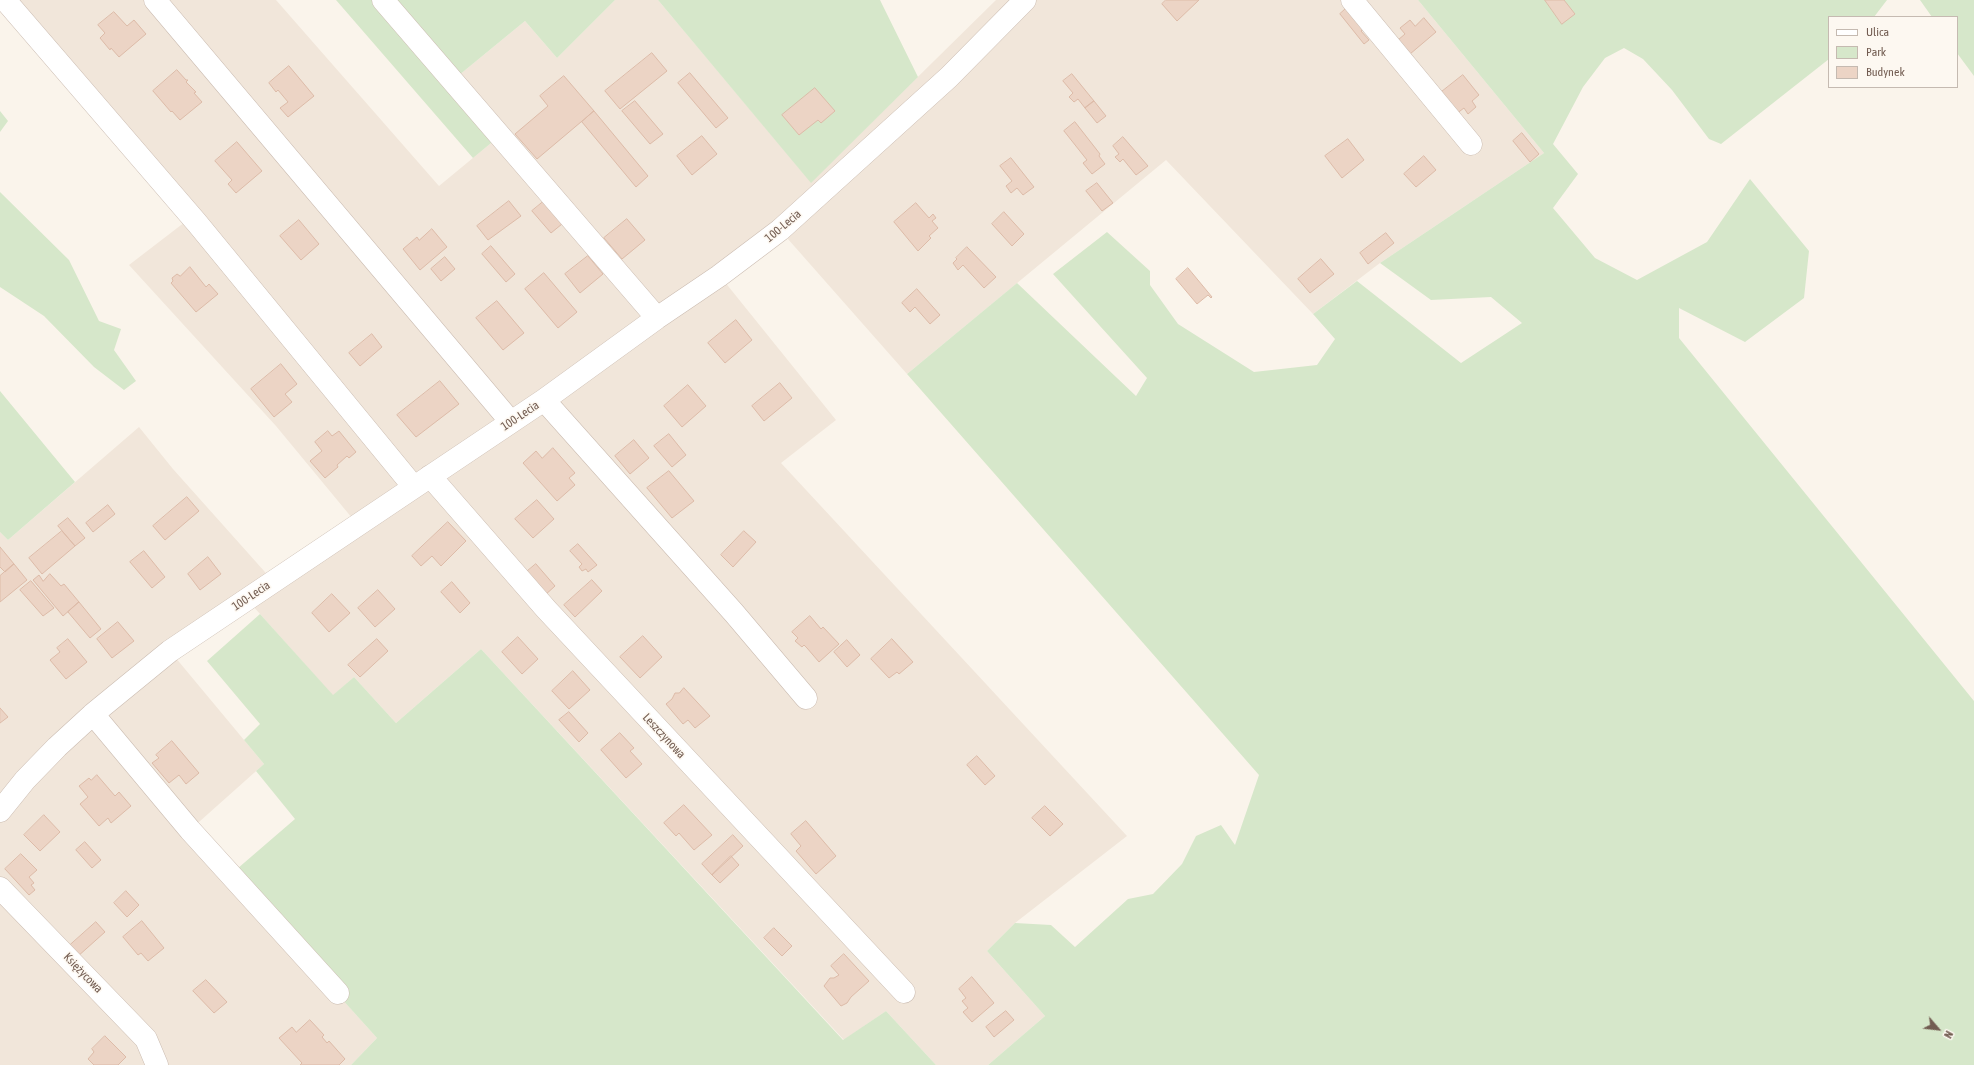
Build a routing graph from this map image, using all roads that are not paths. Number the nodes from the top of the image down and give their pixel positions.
1 (5, 0) edge
2 (155, 0) edge
3 (383, 0) edge
4 (1026, 0) edge
5 (1352, 0) edge
6 (1471, 144) dead end
7 (656, 318) junction
8 (544, 400) junction
9 (511, 422) junction
10 (422, 481) junction
11 (806, 698) dead end
12 (93, 714) junction
13 (0, 811) edge
14 (0, 888) edge
15 (904, 992) dead end
16 (338, 993) dead end
17 (157, 1065) edge

1 - 10 street, Leszczynowa
2 - 9 street
3 - 7 street
4 - 7 street, 100-Lecia
5 - 6 street
7 - 8 street, 100-Lecia
8 - 9 street, 100-Lecia
8 - 11 street
9 - 10 street, 100-Lecia
10 - 12 street, 100-Lecia
10 - 15 street, Leszczynowa
12 - 13 street, 100-Lecia
12 - 16 street
14 - 17 street, Księżycowa

